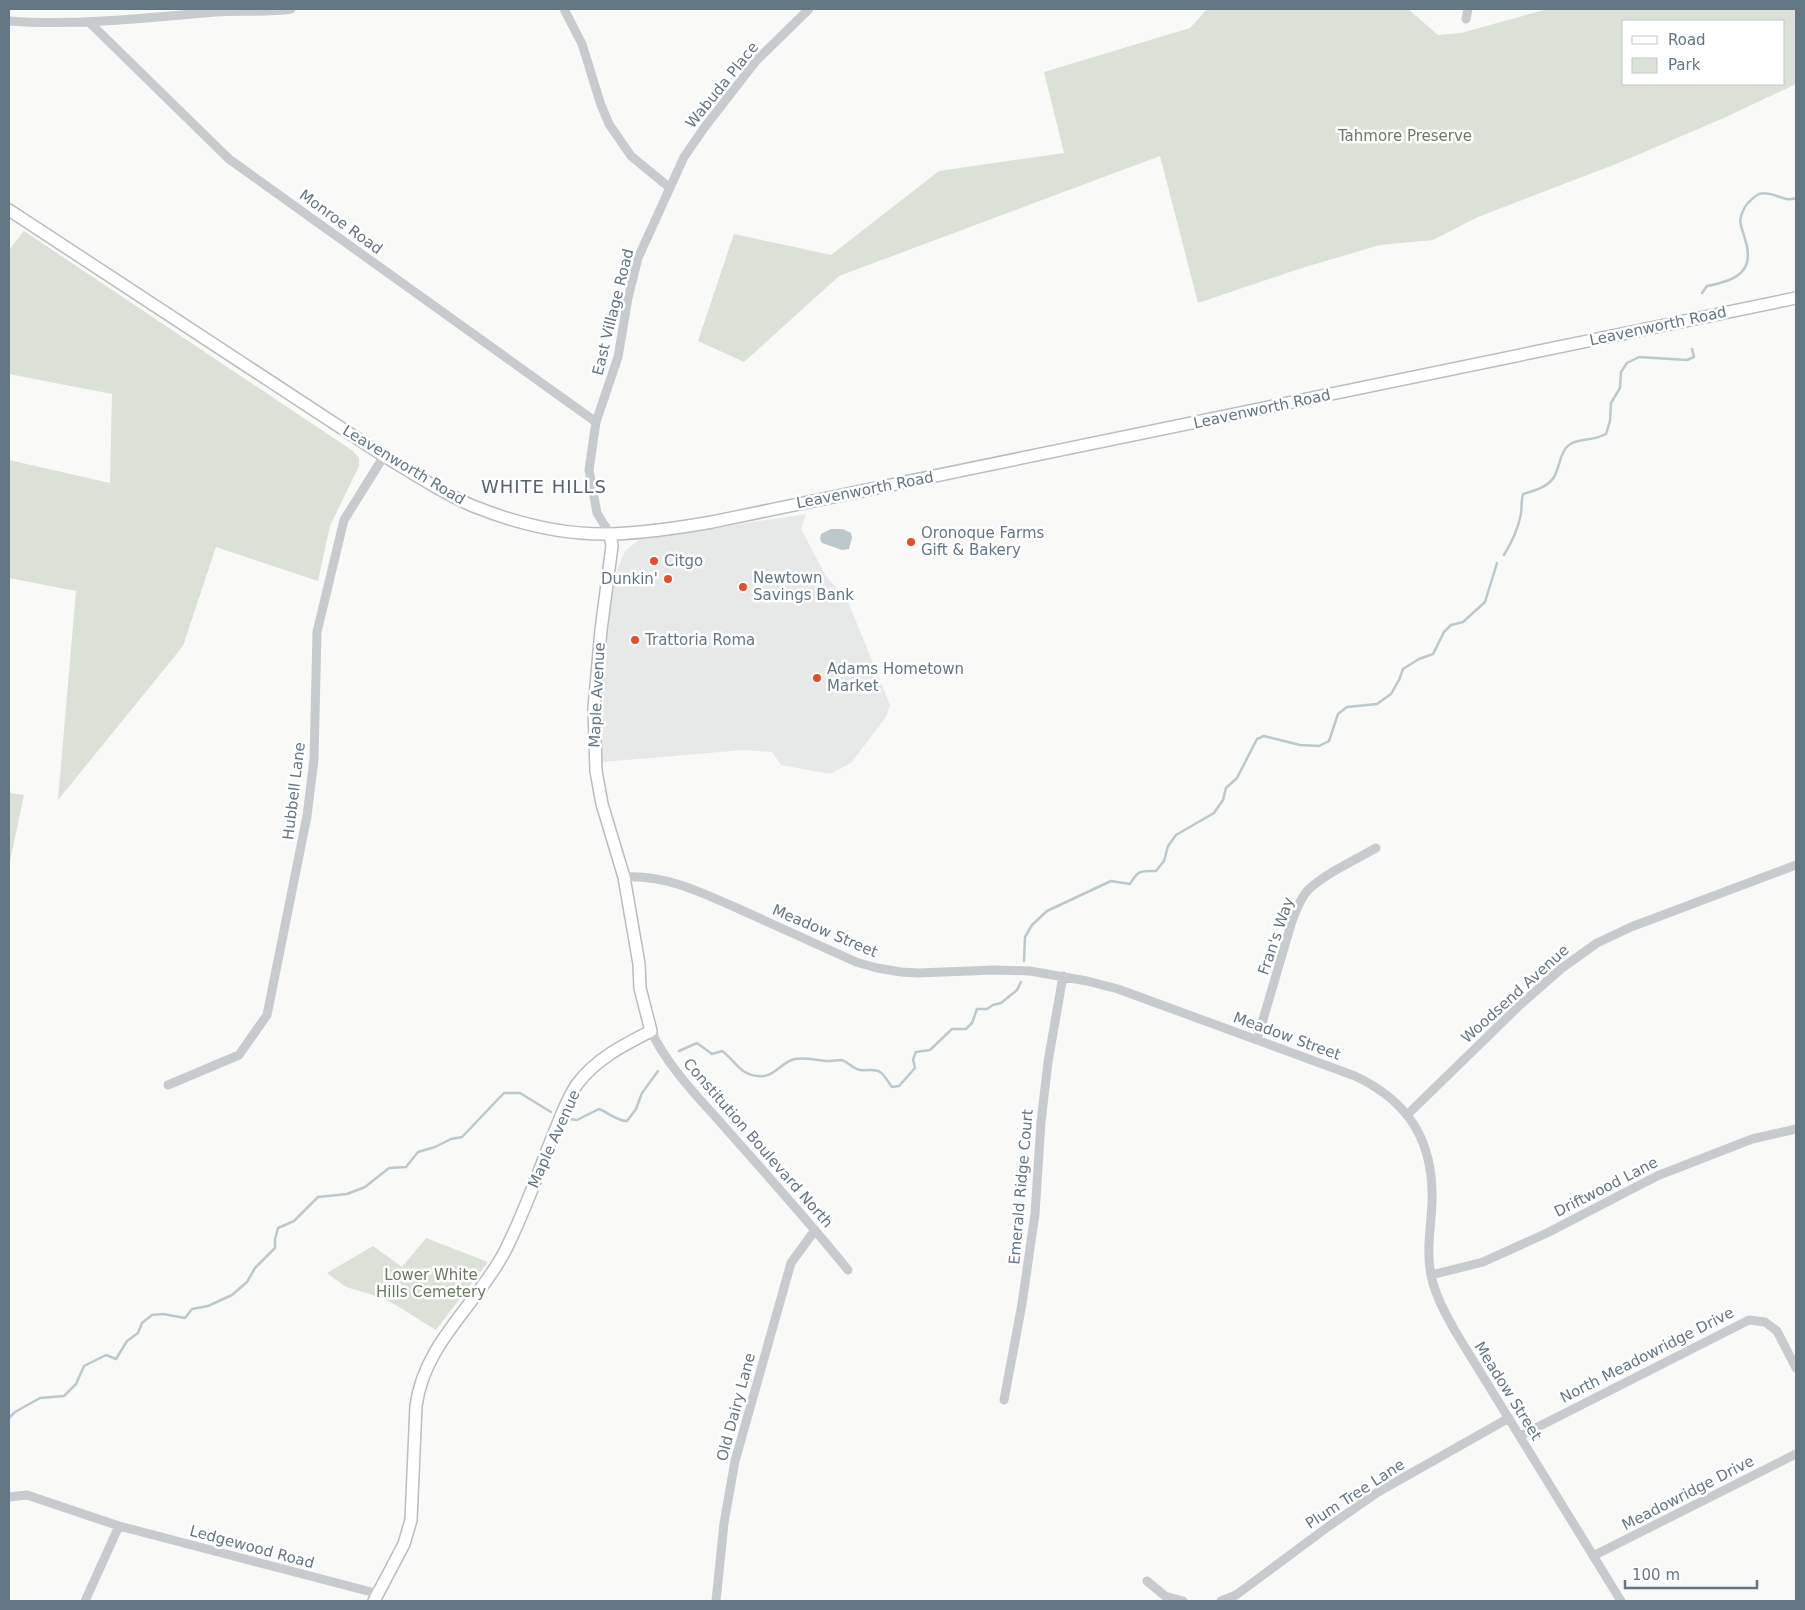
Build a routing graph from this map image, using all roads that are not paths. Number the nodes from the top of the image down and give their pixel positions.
1 (291, 9) edge
2 (564, 9) edge
3 (808, 9) edge
4 (1468, 9) edge
5 (1466, 19) dead end
6 (9, 22) edge
7 (89, 22) junction
8 (670, 188) junction
9 (9, 210) edge
10 (1796, 298) edge
11 (596, 422) junction
12 (384, 456) junction
13 (610, 534) junction
14 (1376, 848) dead end
15 (1796, 864) edge
16 (624, 877) junction
17 (1063, 976) junction
18 (652, 1031) junction
19 (1257, 1040) junction
20 (168, 1085) dead end
21 (1408, 1114) junction
22 (1796, 1129) edge
23 (815, 1230) junction
24 (848, 1270) dead end
25 (1431, 1275) junction
26 (1796, 1368) edge
27 (1004, 1400) dead end
28 (1509, 1418) junction
29 (1520, 1436) junction
30 (1796, 1454) edge
31 (9, 1496) edge
32 (119, 1526) junction
33 (1593, 1556) junction
34 (1147, 1581) dead end
35 (377, 1598) edge
36 (85, 1601) edge
37 (716, 1601) edge
38 (1184, 1601) edge
39 (1220, 1601) edge
40 (1621, 1601) edge

1 - 7 street
2 - 8 street
3 - 8 street, Wabuda Place
4 - 5 street
6 - 7 street
7 - 11 street, Monroe Road
8 - 11 street, East Village Road
9 - 12 main road, Leavenworth Road
10 - 13 main road, Leavenworth Road
11 - 13 street, East Village Road
12 - 13 main road, Leavenworth Road
12 - 20 street, Hubbell Lane
13 - 16 main road, Maple Avenue
14 - 19 street, Fran's Way
15 - 21 street, Woodsend Avenue
16 - 17 street, Meadow Street
16 - 18 main road, Maple Avenue
17 - 19 street, Meadow Street
17 - 27 street, Emerald Ridge Court
18 - 23 street, Constitution Boulevard North
18 - 35 main road, Maple Avenue
19 - 21 street, Meadow Street
21 - 25 street, Meadow Street
22 - 25 street, Driftwood Lane
23 - 24 street, Constitution Boulevard North
23 - 37 street, Old Dairy Lane
25 - 28 street, Meadow Street
26 - 29 street, North Meadowridge Drive
28 - 29 street, Meadow Street
28 - 39 street, Plum Tree Lane
29 - 33 street, Meadow Street
30 - 33 street, Meadowridge Drive
31 - 32 street, Ledgewood Road
32 - 35 street, Ledgewood Road
32 - 36 street
33 - 40 street, Meadow Street
34 - 38 street

